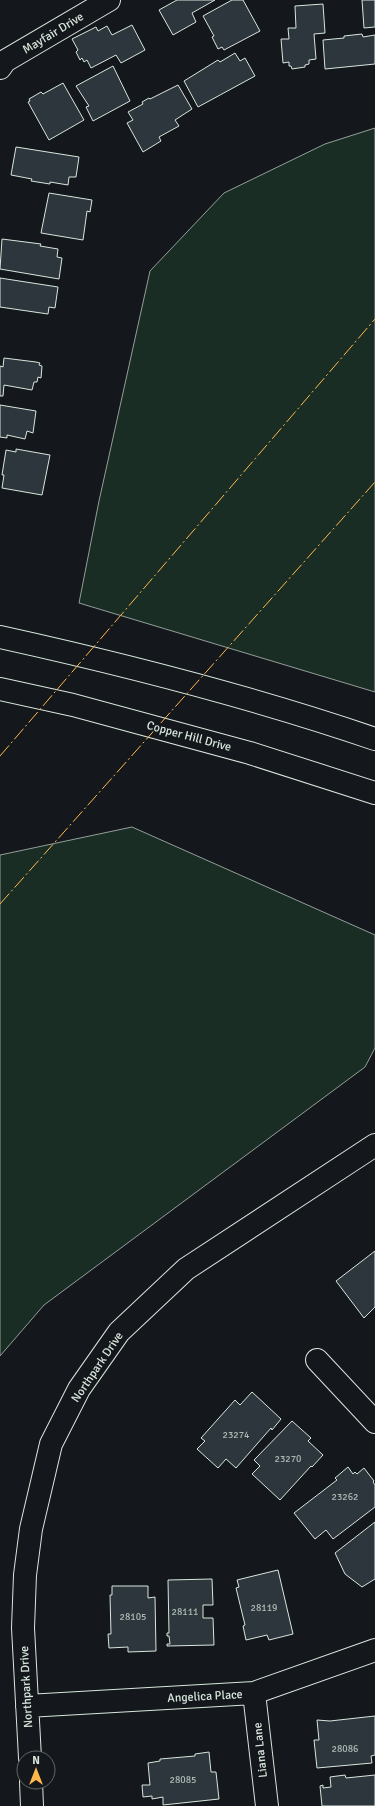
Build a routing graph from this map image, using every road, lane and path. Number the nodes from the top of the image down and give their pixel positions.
1 (109, 0) edge
2 (0, 68) edge
3 (0, 637) edge
4 (0, 689) edge
5 (375, 739) edge
6 (375, 793) edge
7 (375, 1145) edge
8 (317, 1360) dead end
9 (375, 1422) edge
10 (375, 1650) edge
11 (254, 1693) junction
12 (27, 1706) junction
13 (30, 1750) edge
14 (31, 1790) edge
15 (32, 1806) edge
16 (267, 1806) edge

1 - 2 street, Mayfair Drive
3 - 5 street
4 - 6 street, Copper Hill Drive
7 - 12 street, Northpark Drive
8 - 9 street
10 - 11 street, Angelica Place
11 - 12 street, Angelica Place
11 - 16 street, Liana Lane
12 - 13 street, Northpark Drive
14 - 15 street

